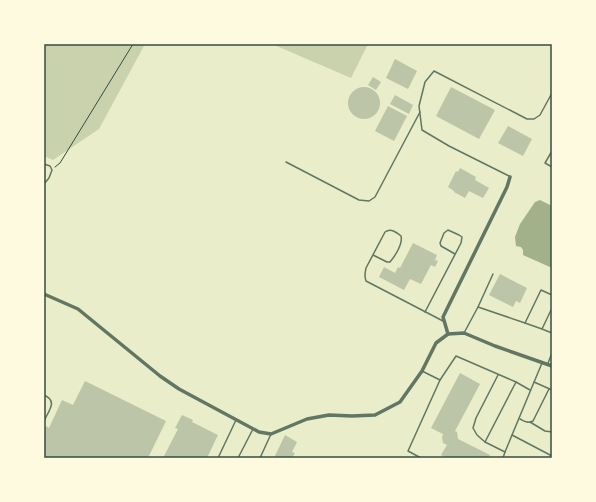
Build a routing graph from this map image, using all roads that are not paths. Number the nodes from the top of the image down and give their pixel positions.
1 (552, 93) edge
2 (420, 112) junction
3 (552, 151) edge
4 (286, 162) dead end
5 (44, 164) edge
6 (552, 167) edge
7 (510, 177) joint
8 (44, 184) edge
9 (455, 254) junction
10 (373, 255) junction
11 (493, 274) dead end
12 (44, 294) edge
13 (552, 295) edge
14 (478, 307) junction
15 (552, 308) edge
16 (425, 312) junction
17 (444, 322) junction
18 (525, 323) junction
19 (542, 329) junction
20 (464, 333) junction
21 (552, 333) edge
22 (448, 334) junction
23 (552, 353) edge
24 (542, 363) junction
25 (547, 364) junction
26 (552, 366) edge
27 (422, 371) junction
28 (498, 374) junction
29 (440, 380) junction
30 (516, 382) junction
31 (534, 382) junction
32 (549, 389) junction
33 (530, 390) junction
34 (552, 390) edge
35 (44, 395) edge
36 (519, 419) junction
37 (236, 420) junction
38 (44, 421) edge
39 (530, 422) junction
40 (253, 429) junction
41 (552, 432) edge
42 (271, 434) junction
43 (512, 436) junction
44 (485, 442) junction
45 (505, 452) junction
46 (552, 456) edge
47 (218, 458) edge
48 (238, 458) edge
49 (260, 458) edge
50 (421, 458) edge
51 (503, 458) edge

1 - 2 lane
2 - 4 lane
2 - 7 lane
3 - 6 lane
5 - 8 lane
7 - 17 street
9 - 9 lane
9 - 16 lane
10 - 10 lane
10 - 16 lane
11 - 14 lane
12 - 37 street
13 - 18 lane
14 - 18 lane
14 - 20 lane
15 - 19 lane
16 - 17 lane
17 - 22 street
18 - 19 lane
19 - 21 lane
20 - 22 street
20 - 24 street
22 - 27 street
23 - 25 lane
24 - 25 street
24 - 31 lane
25 - 26 street
27 - 29 lane
27 - 42 street
28 - 29 lane
28 - 30 lane
28 - 44 lane
29 - 50 lane
30 - 33 lane
30 - 44 lane
31 - 32 lane
31 - 33 lane
32 - 34 lane
32 - 39 lane
33 - 36 lane
35 - 38 lane
36 - 39 lane
36 - 43 lane
37 - 40 street
37 - 47 lane
39 - 41 lane
40 - 42 street
40 - 48 lane
42 - 49 lane
43 - 45 lane
43 - 46 lane
44 - 45 lane
45 - 51 lane

